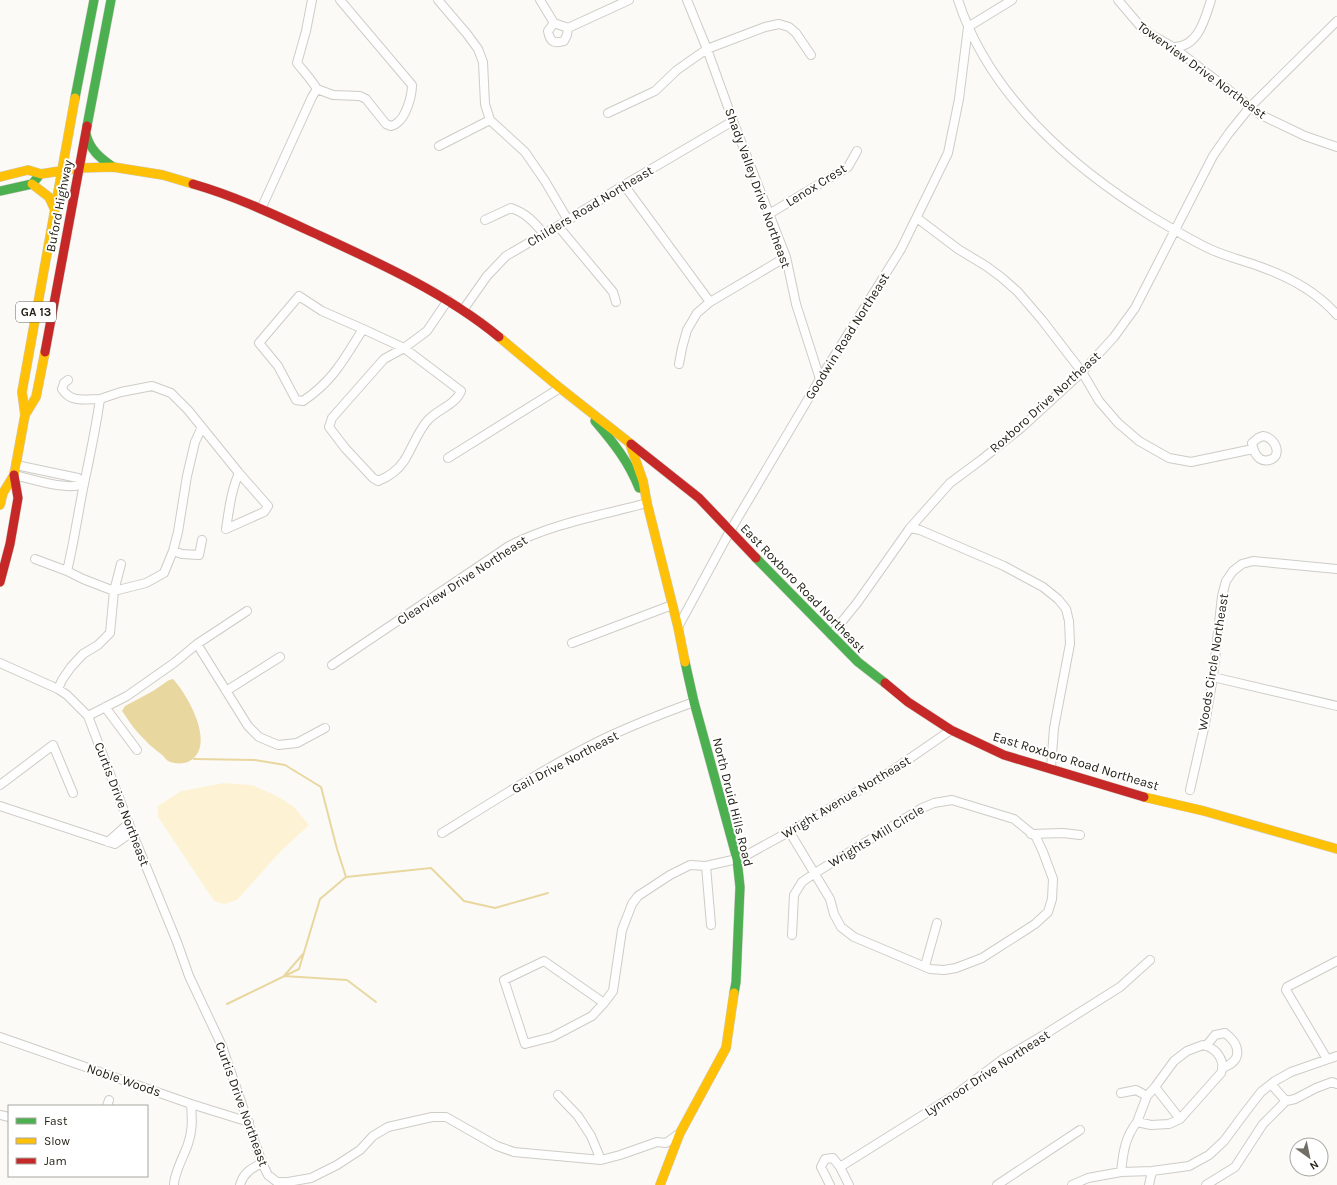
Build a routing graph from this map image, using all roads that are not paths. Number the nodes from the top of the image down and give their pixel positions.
1 (94, 0) edge
2 (111, 0) edge
3 (312, 0) edge
4 (340, 0) edge
5 (438, 0) edge
6 (540, 0) edge
7 (628, 0) edge
8 (687, 0) edge
9 (958, 0) edge
10 (1012, 0) edge
11 (1118, 0) edge
12 (1212, 0) edge
13 (1337, 21) edge
14 (554, 23) junction
15 (968, 27) junction
16 (568, 28) junction
17 (1173, 47) junction
18 (707, 49) junction
19 (811, 54) dead end
20 (317, 89) junction
21 (1250, 108) junction
22 (608, 113) dead end
23 (490, 120) junction
24 (733, 121) junction
25 (86, 133) junction
26 (439, 146) dead end
27 (1337, 148) edge
28 (858, 151) dead end
29 (113, 167) junction
30 (79, 168) junction
31 (62, 170) junction
32 (41, 174) junction
33 (0, 177) edge
34 (32, 184) junction
35 (624, 185) junction
36 (0, 191) edge
37 (260, 209) junction
38 (55, 210) junction
39 (769, 214) junction
40 (916, 218) junction
41 (485, 220) dead end
42 (568, 220) junction
43 (558, 226) junction
44 (1174, 230) junction
45 (544, 234) junction
46 (786, 257) junction
47 (448, 300) junction
48 (616, 302) dead end
49 (710, 302) junction
50 (463, 310) junction
51 (1337, 315) edge
52 (363, 329) junction
53 (404, 348) junction
54 (679, 364) dead end
55 (1082, 372) junction
56 (820, 379) junction
57 (68, 380) dead end
58 (560, 388) junction
59 (100, 399) junction
60 (580, 404) junction
61 (25, 415) junction
62 (202, 427) junction
63 (629, 442) junction
64 (1253, 449) dead end
65 (448, 458) dead end
66 (16, 465) junction
67 (239, 473) junction
68 (14, 475) junction
69 (52, 478) junction
70 (84, 484) junction
71 (647, 503) junction
72 (0, 505) edge
73 (910, 528) junction
74 (730, 531) junction
75 (202, 540) dead end
76 (173, 551) junction
77 (36, 559) dead end
78 (121, 564) dead end
79 (1337, 569) edge
80 (67, 571) junction
81 (0, 582) edge
82 (114, 591) junction
83 (672, 605) junction
84 (247, 611) dead end
85 (678, 627) junction
86 (831, 635) junction
87 (572, 643) dead end
88 (197, 644) junction
89 (280, 657) dead end
90 (0, 663) edge
91 (332, 665) dead end
92 (1213, 677) junction
93 (58, 689) junction
94 (226, 691) junction
95 (694, 702) junction
96 (1337, 706) edge
97 (105, 707) junction
98 (88, 716) junction
99 (325, 728) dead end
100 (951, 730) junction
101 (137, 750) dead end
102 (1051, 768) junction
103 (0, 785) edge
104 (1190, 790) dead end
105 (73, 793) dead end
106 (0, 806) edge
107 (129, 824) junction
108 (789, 831) junction
109 (132, 832) junction
110 (442, 833) dead end
111 (1031, 834) junction
112 (1080, 835) dead end
113 (111, 843) junction
114 (1337, 849) edge
115 (737, 859) junction
116 (706, 866) junction
117 (815, 873) junction
118 (937, 923) dead end
119 (711, 925) dead end
120 (792, 935) dead end
121 (1150, 960) dead end
122 (1337, 961) edge
123 (928, 971) junction
124 (604, 1003) junction
125 (0, 1037) edge
126 (1206, 1046) junction
127 (1337, 1056) edge
128 (1327, 1059) junction
129 (1222, 1068) junction
130 (1271, 1084) junction
131 (1337, 1084) edge
132 (1155, 1087) junction
133 (1121, 1093) dead end
134 (558, 1095) dead end
135 (1147, 1096) junction
136 (1286, 1101) junction
137 (191, 1104) junction
138 (1180, 1119) junction
139 (249, 1122) junction
140 (1137, 1122) junction
141 (1080, 1130) dead end
142 (680, 1133) junction
143 (601, 1160) junction
144 (262, 1162) junction
145 (840, 1167) junction
146 (1152, 1170) junction
147 (1121, 1172) junction
148 (174, 1185) edge
149 (240, 1185) edge
150 (660, 1185) edge
151 (830, 1185) edge
152 (849, 1185) edge
153 (997, 1185) edge
154 (1072, 1185) edge
155 (1149, 1185) edge
156 (1206, 1185) edge

1 - 31 main road, Buford Highway / GA 13
2 - 25 main road, Buford Highway / GA 13
3 - 20 street
4 - 20 street
5 - 23 street
6 - 14 street
7 - 16 street
8 - 18 street, Shady Valley Drive Northeast
9 - 15 street
10 - 15 street
11 - 17 street, Towerview Drive Northeast
12 - 17 street
13 - 21 street, Roxboro Drive Northeast
14 - 16 street
14 - 16 street
15 - 40 street, Goodwin Road Northeast
15 - 44 street
17 - 21 street, Towerview Drive Northeast
18 - 19 street
18 - 22 street
18 - 24 street, Shady Valley Drive Northeast
20 - 37 street
21 - 27 street, Towerview Drive Northeast
21 - 44 street, Roxboro Drive Northeast
23 - 26 street
23 - 42 street
24 - 35 street, Childers Road Northeast
24 - 39 street, Shady Valley Drive Northeast
25 - 29 main road
25 - 30 main road, Buford Highway / GA 13
28 - 39 street, Lenox Crest
29 - 30 main road
29 - 37 main road
30 - 31 main road
30 - 61 main road, Buford Highway / GA 13
31 - 32 main road
31 - 38 main road, Buford Highway / GA 13
32 - 33 main road
32 - 34 main road
34 - 36 main road
34 - 38 main road
35 - 42 street, Childers Road Northeast
35 - 49 street
37 - 47 main road
38 - 61 main road, Buford Highway / GA 13
39 - 46 street, Shady Valley Drive Northeast
40 - 55 street
40 - 56 street, Goodwin Road Northeast
41 - 45 street
42 - 43 street, Childers Road Northeast
43 - 45 street, Childers Road Northeast
43 - 48 street
44 - 51 street
44 - 55 street, Roxboro Drive Northeast
45 - 50 street, Childers Road Northeast
46 - 49 street
46 - 56 street, Shady Valley Drive Northeast
47 - 50 main road
47 - 53 street
49 - 54 street
50 - 58 main road
52 - 52 street
52 - 53 street
53 - 53 street
55 - 64 street
55 - 73 street, Roxboro Drive Northeast
56 - 74 street, Goodwin Road Northeast
57 - 59 street
58 - 60 main road
58 - 65 street
59 - 62 street
59 - 70 street
60 - 63 main road, East Roxboro Road Northeast
60 - 71 main road
61 - 66 main road, Buford Highway / GA 13
62 - 67 street
62 - 76 street
63 - 71 main road, North Druid Hills Road
63 - 74 main road, East Roxboro Road Northeast
66 - 68 main road, Buford Highway / GA 13
66 - 69 street
67 - 67 street
68 - 69 street
68 - 72 main road, Buford Highway / GA 13
68 - 81 main road, Buford Highway / GA 13
69 - 70 street
70 - 80 street
71 - 83 main road, North Druid Hills Road
71 - 91 street, Clearview Drive Northeast
73 - 86 street, Roxboro Drive Northeast
73 - 102 street
74 - 85 street, Goodwin Road Northeast
74 - 86 main road, East Roxboro Road Northeast
75 - 76 street
76 - 82 street
77 - 80 street
78 - 82 street
79 - 92 street, Woods Circle Northeast
80 - 82 street
82 - 93 street
83 - 85 main road, North Druid Hills Road
83 - 87 street
84 - 88 street
85 - 95 main road, North Druid Hills Road
86 - 100 main road, East Roxboro Road Northeast
88 - 94 street
88 - 97 street
89 - 94 street
90 - 93 street, Curtis Drive Northeast
92 - 96 street
92 - 104 street, Woods Circle Northeast
93 - 98 street, Curtis Drive Northeast
94 - 99 street
95 - 110 street, Gail Drive Northeast
95 - 115 main road, North Druid Hills Road
97 - 98 street
97 - 101 street
98 - 107 street, Curtis Drive Northeast
100 - 102 main road, East Roxboro Road Northeast
100 - 108 street, Wright Avenue Northeast
102 - 114 main road, East Roxboro Road Northeast
103 - 105 street
106 - 113 street
107 - 109 street, Curtis Drive Northeast
107 - 113 street
108 - 115 street, Wright Avenue Northeast
108 - 117 street, Wrights Mill Circle
109 - 113 street
109 - 139 street, Curtis Drive Northeast
111 - 112 street
111 - 117 street, Wrights Mill Circle
111 - 123 street, Wrights Mill Circle
115 - 116 street, Wright Avenue Northeast
115 - 142 main road, North Druid Hills Road
116 - 119 street
116 - 124 street, Wright Avenue Northeast
117 - 120 street
117 - 123 street, Wrights Mill Circle
118 - 123 street
121 - 145 street, Lynmoor Drive Northeast
122 - 128 street
124 - 124 street, Wright Avenue Northeast
125 - 137 street, Noble Woods
126 - 129 street
126 - 129 street
126 - 132 street
127 - 128 street
128 - 130 street
129 - 138 street
130 - 136 street
130 - 146 street
131 - 136 street
132 - 135 street
132 - 138 street
133 - 135 street
134 - 143 street
135 - 140 street
136 - 156 street
137 - 139 street, Noble Woods
137 - 148 street
138 - 140 street
139 - 144 street, Curtis Drive Northeast
140 - 147 street
141 - 153 street
142 - 143 street, Curtis Drive Northeast
142 - 150 main road, North Druid Hills Road
143 - 144 street, Curtis Drive Northeast
144 - 149 street
145 - 151 street
145 - 152 street
146 - 147 street
146 - 155 street
147 - 154 street

